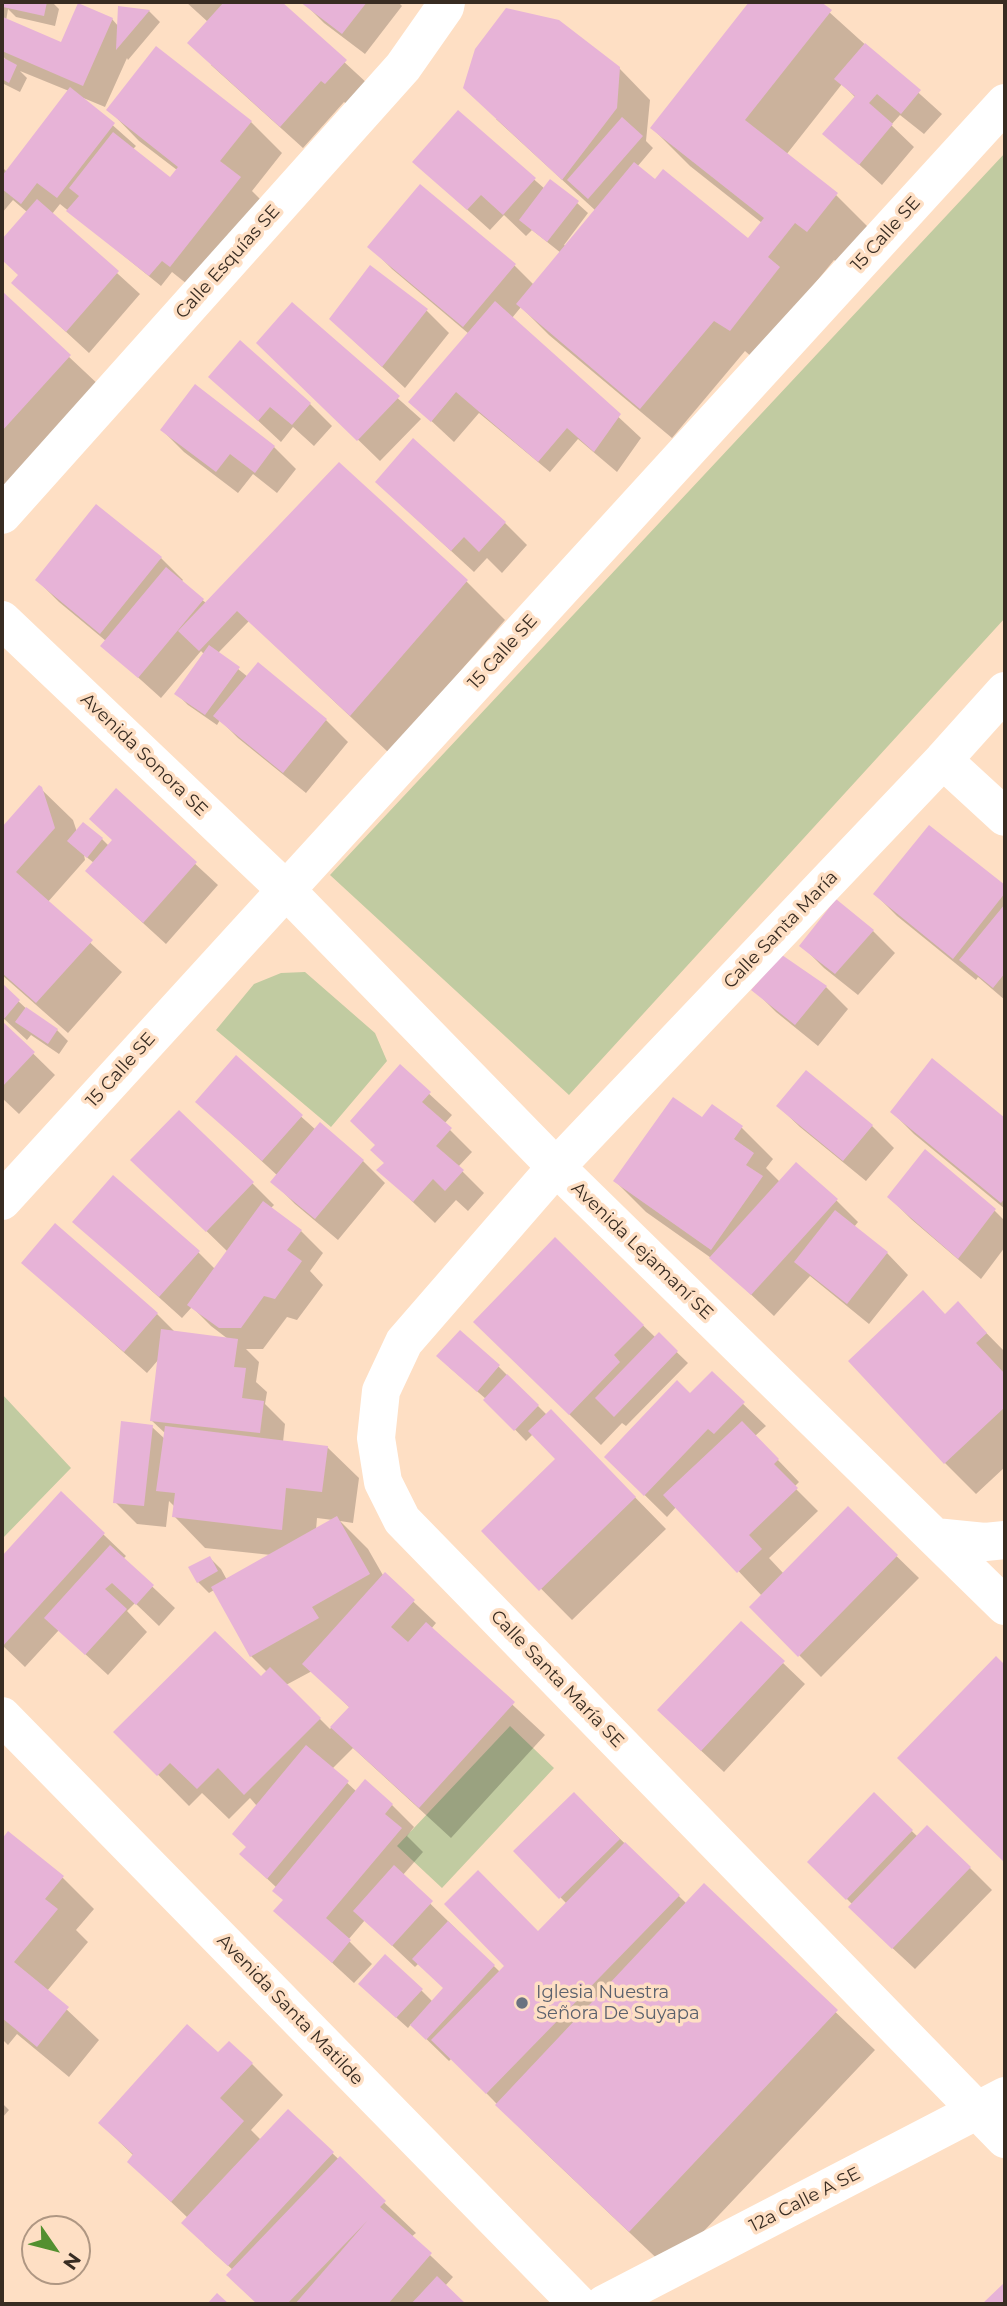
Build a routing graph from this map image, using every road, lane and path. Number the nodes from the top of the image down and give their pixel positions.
1 (446, 2) edge
2 (1005, 103) edge
3 (2, 515) edge
4 (2, 620) edge
5 (1005, 691) edge
6 (943, 760) junction
7 (1005, 817) edge
8 (286, 890) junction
9 (556, 1167) junction
10 (2, 1201) edge
11 (935, 1536) junction
12 (1005, 1540) edge
13 (1005, 1606) edge
14 (6, 1729) edge
15 (991, 2103) edge
16 (1005, 2139) edge
17 (578, 2304) edge
18 (604, 2304) edge

1 - 3 street, Calle Esquías SE
2 - 8 street, 15 Calle SE
4 - 8 street, Avenida Sonora SE
5 - 6 street, Calle Santa María
6 - 7 street
6 - 9 street, Calle Santa María
8 - 9 street, Avenida Lejamaní SE
8 - 10 street, 15 Calle SE
9 - 11 street, Avenida Lejamaní SE
9 - 15 street, Calle Santa María SE
11 - 12 street
11 - 13 street, Avenida Lejamaní SE
14 - 17 street, Avenida Santa Matilde
15 - 16 street, Calle Santa María SE
15 - 18 street, 12a Calle A SE

